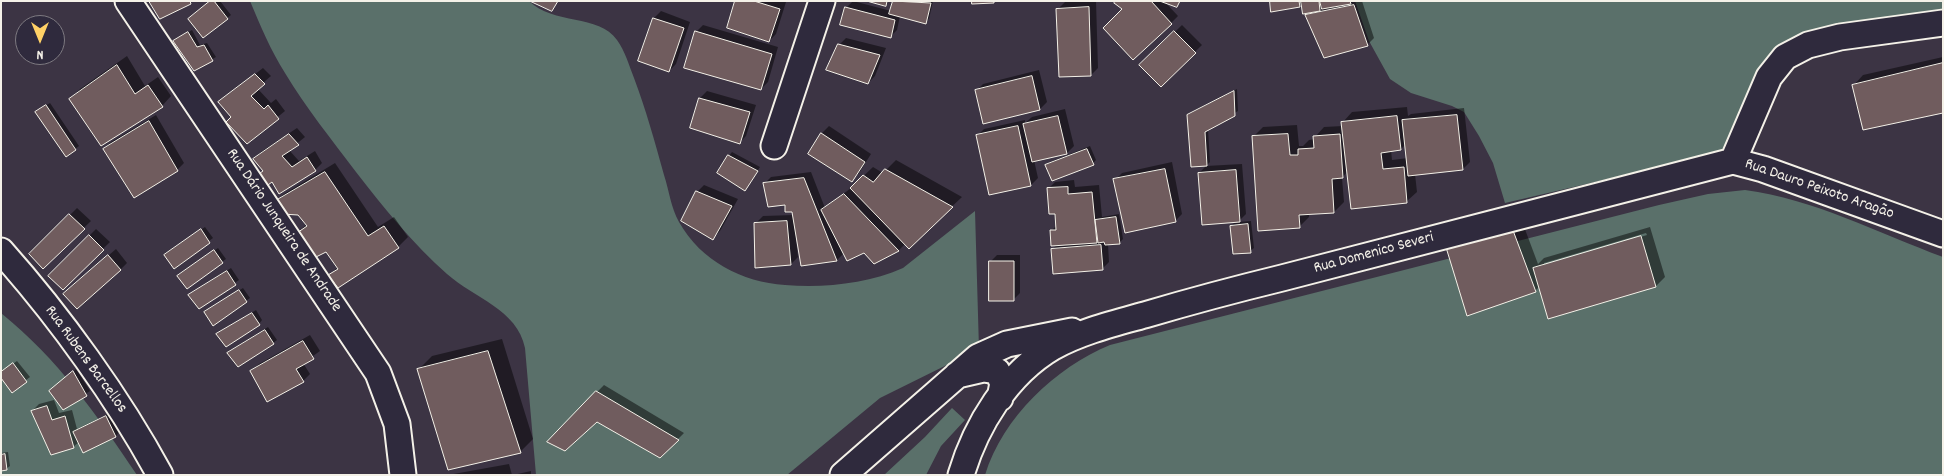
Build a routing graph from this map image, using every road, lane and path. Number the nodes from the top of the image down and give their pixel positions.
1 (128, 1) edge
2 (822, 1) edge
3 (1943, 23) edge
4 (774, 146) dead end
5 (1733, 161) junction
6 (1943, 234) edge
7 (1, 251) edge
8 (1126, 320) junction
9 (955, 375) junction
10 (1000, 398) junction
11 (160, 475) edge
12 (403, 475) edge
13 (843, 475) edge
14 (961, 475) edge

1 - 12 street, Rua Dário Junqueira de Andrade
2 - 4 street
3 - 5 street, Rua Dauro Peixoto Aragão
5 - 6 street, Rua Dauro Peixoto Aragão
5 - 8 street, Rua Domenico Severi
7 - 11 street, Rua Rubens Barcellos
8 - 9 street
8 - 10 street, Rua Domenico Severi
9 - 10 street
9 - 13 street
10 - 14 street, Rua Domenico Severi

